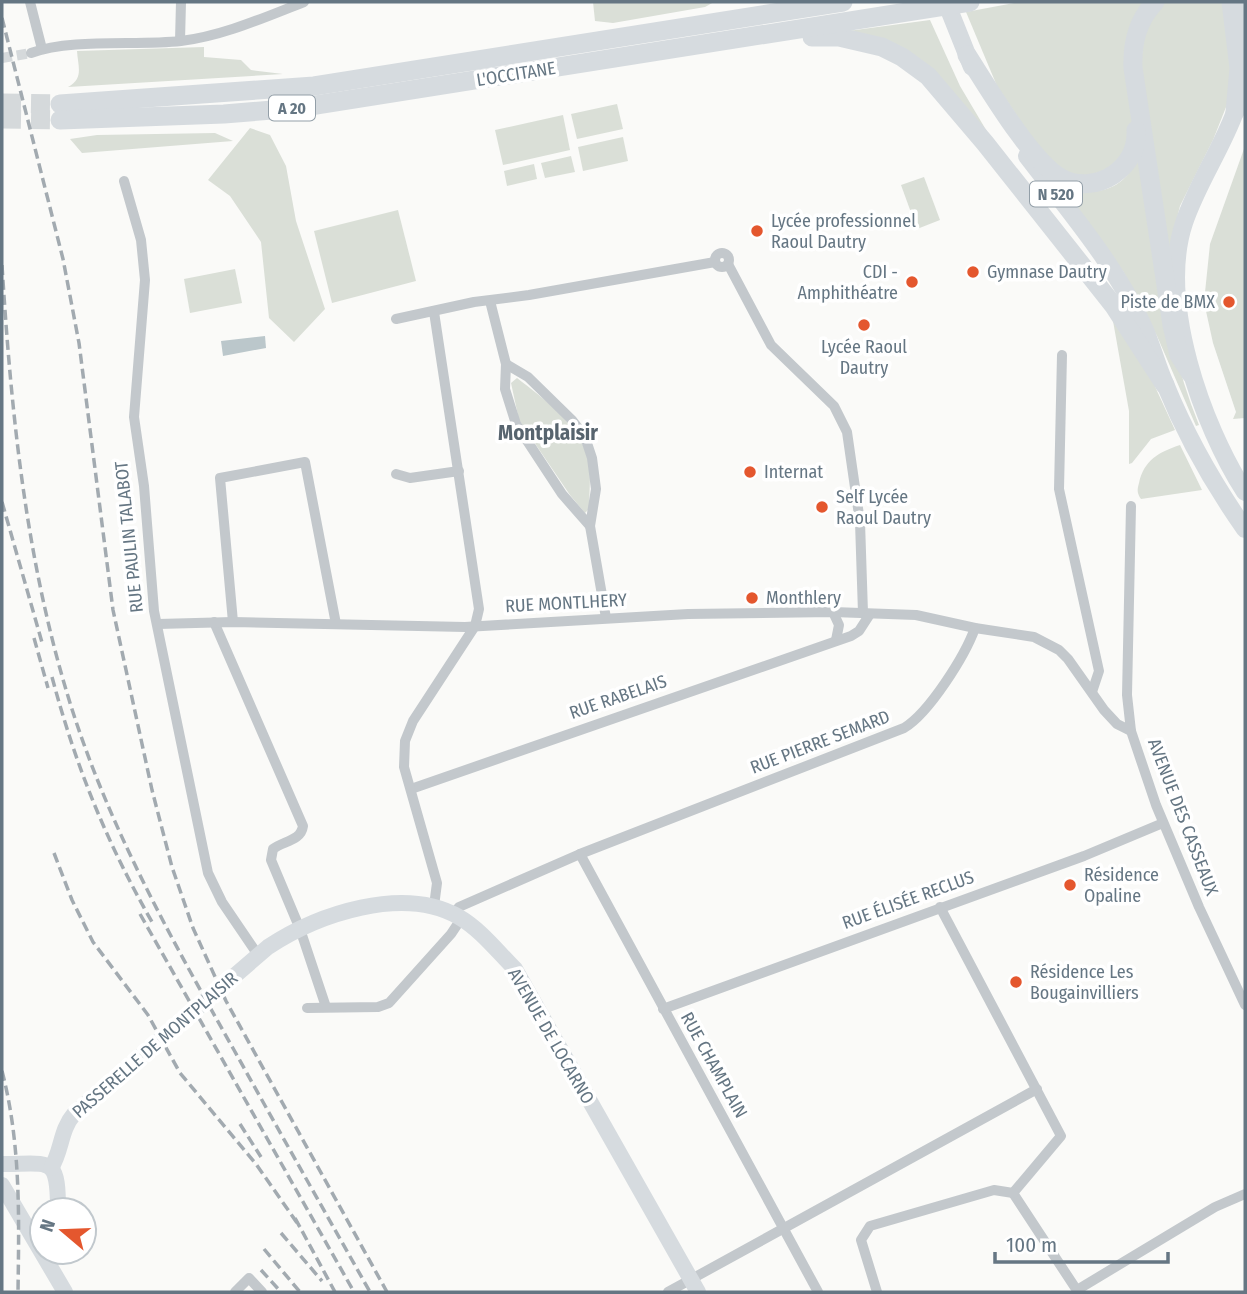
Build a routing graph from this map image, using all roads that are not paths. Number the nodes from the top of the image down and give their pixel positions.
1 (30, 2) edge
2 (181, 2) edge
3 (304, 2) edge
4 (750, 2) edge
5 (844, 2) edge
6 (946, 2) edge
7 (970, 2) edge
8 (1155, 2) edge
9 (1231, 2) edge
10 (1242, 2) edge
11 (279, 7) edge
12 (1245, 22) edge
13 (641, 33) junction
14 (180, 41) junction
15 (709, 43) junction
16 (967, 55) junction
17 (1245, 80) edge
18 (1138, 99) junction
19 (1235, 112) junction
20 (124, 181) dead end
21 (490, 301) junction
22 (434, 312) junction
23 (396, 318) dead end
24 (1062, 355) dead end
25 (506, 364) junction
26 (1191, 374) junction
27 (1165, 386) junction
28 (459, 471) junction
29 (396, 474) dead end
30 (1245, 492) edge
31 (1131, 506) dead end
32 (590, 526) junction
33 (1245, 529) edge
34 (833, 612) junction
35 (867, 613) junction
36 (606, 618) junction
37 (214, 622) junction
38 (233, 622) junction
39 (158, 624) junction
40 (337, 624) junction
41 (475, 626) junction
42 (975, 628) junction
43 (836, 640) junction
44 (1093, 692) junction
45 (1131, 732) junction
46 (411, 789) junction
47 (1163, 823) junction
48 (580, 854) junction
49 (434, 906) junction
50 (940, 907) junction
51 (457, 916) junction
52 (300, 929) junction
53 (254, 959) junction
54 (1245, 1005) edge
55 (326, 1007) junction
56 (307, 1008) dead end
57 (663, 1010) junction
58 (1037, 1089) junction
59 (2, 1164) edge
60 (51, 1168) junction
61 (2, 1185) edge
62 (1013, 1192) junction
63 (1245, 1194) edge
64 (58, 1196) edge
65 (7, 1204) edge
66 (28, 1227) edge
67 (785, 1228) junction
68 (52, 1266) edge
69 (694, 1286) edge
70 (1078, 1291) edge
71 (65, 1292) edge
72 (235, 1292) edge
73 (262, 1292) edge
74 (668, 1292) edge
75 (818, 1292) edge
76 (877, 1292) edge

1 - 14 street
2 - 14 street
3 - 11 street
4 - 13 highway
5 - 13 highway, L'OCCITANE / A 20
6 - 16 main road, N 520
7 - 15 highway, L'OCCITANE / A 20
8 - 18 highway
9 - 19 highway
10 - 12 street
11 - 14 street
13 - 15 highway, L'OCCITANE / A 20
15 - 27 highway
16 - 18 highway
16 - 27 main road, N 520
17 - 19 street
18 - 26 highway
19 - 26 main road
20 - 39 street, RUE PAULIN TALABOT
21 - 22 street
21 - 25 street
21 - 35 street
22 - 23 street
22 - 28 street
24 - 44 street
25 - 32 street
25 - 32 street
26 - 30 main road
27 - 33 main road, N 520
28 - 29 street
28 - 41 street
31 - 45 street, AVENUE DES CASSEAUX
32 - 36 street
34 - 35 street, RUE MONTLHERY
34 - 36 street, RUE MONTLHERY
34 - 43 street
35 - 42 street, RUE MONTLHERY
35 - 43 street, RUE RABELAIS
36 - 41 street, RUE MONTLHERY
37 - 38 street, RUE MONTLHERY
37 - 39 street, RUE MONTLHERY
37 - 52 street
38 - 40 street, RUE MONTLHERY
38 - 40 street
39 - 53 street, RUE PAULIN TALABOT
40 - 41 street, RUE MONTLHERY
41 - 46 street
42 - 44 street
42 - 48 street, RUE PIERRE SEMARD
43 - 46 street, RUE RABELAIS
44 - 45 street
45 - 47 street, AVENUE DES CASSEAUX
46 - 49 street
47 - 50 street, RUE ÉLISÉE RECLUS
47 - 54 street, AVENUE DES CASSEAUX
48 - 51 street, RUE PIERRE SEMARD
48 - 57 street, RUE CHAMPLAIN
49 - 51 street, AVENUE DE LOCARNO
49 - 52 street, AVENUE DE LOCARNO
50 - 57 street, RUE ÉLISÉE RECLUS
50 - 58 street
51 - 55 street
51 - 69 street, AVENUE DE LOCARNO
52 - 53 street, AVENUE DE LOCARNO
52 - 55 street
53 - 60 street, PASSERELLE DE MONTPLAISIR
55 - 56 street
57 - 67 street, RUE CHAMPLAIN
58 - 62 street
58 - 67 street
59 - 60 street
60 - 64 street
61 - 65 street
62 - 70 street
62 - 76 street
63 - 70 street
65 - 66 street
67 - 69 street
67 - 75 street, RUE CHAMPLAIN
68 - 71 street
69 - 74 street
72 - 73 street

